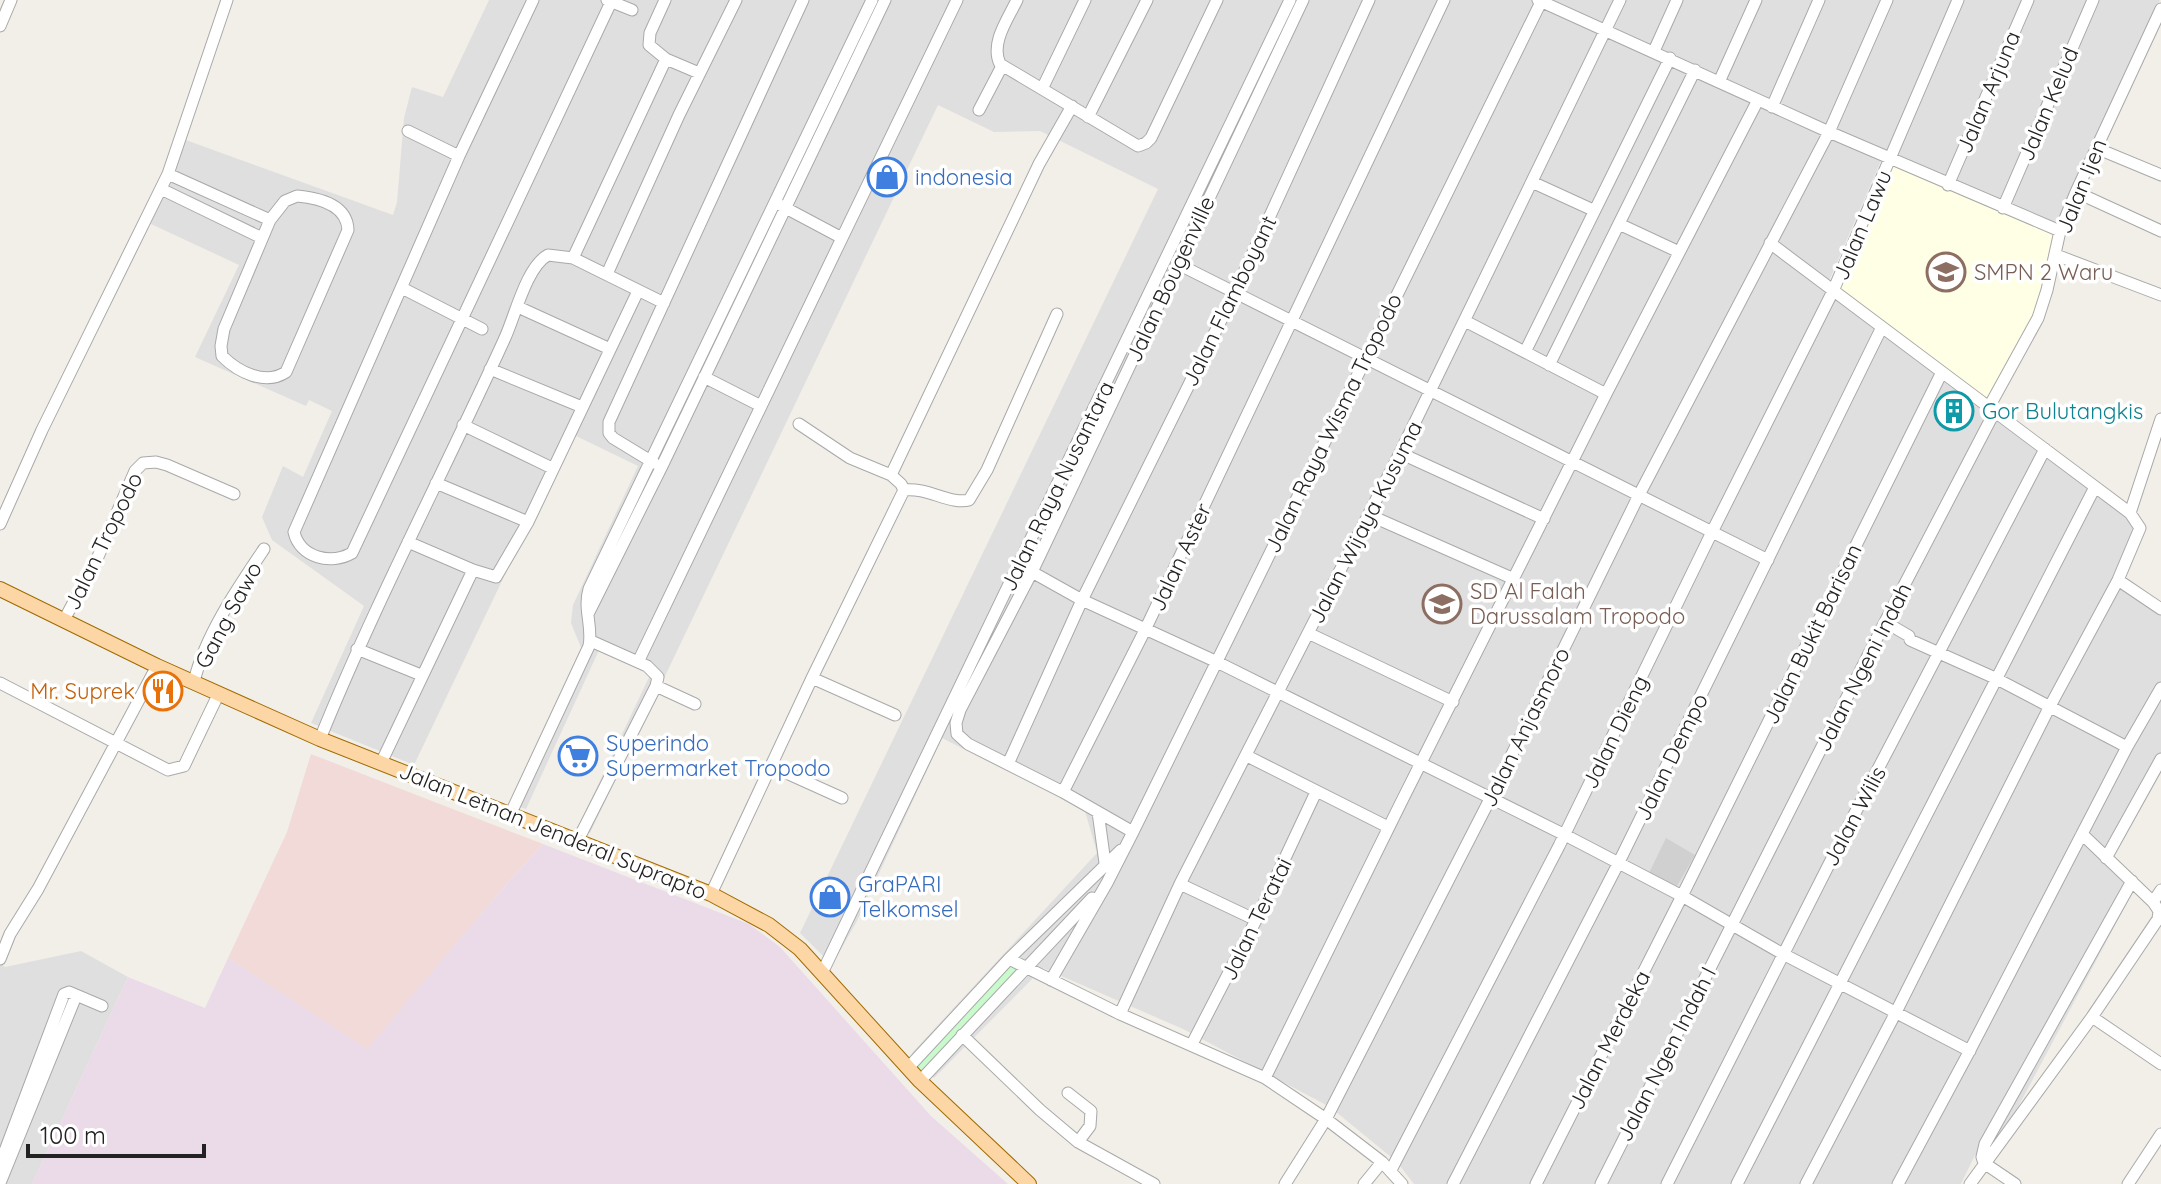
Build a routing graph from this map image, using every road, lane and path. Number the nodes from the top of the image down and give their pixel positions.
1 (11, 0) edge
2 (227, 0) edge
3 (533, 0) edge
4 (665, 0) edge
5 (736, 0) edge
6 (803, 0) edge
7 (872, 0) edge
8 (885, 0) edge
9 (957, 0) edge
10 (1017, 0) edge
11 (1085, 0) edge
12 (1147, 0) edge
13 (1217, 0) edge
14 (1290, 0) edge
15 (1303, 0) edge
16 (1369, 0) edge
17 (1444, 0) edge
18 (1620, 0) edge
19 (1677, 0) edge
20 (1756, 0) edge
21 (1819, 0) edge
22 (1887, 0) edge
23 (1958, 0) edge
24 (2028, 0) edge
25 (2093, 0) edge
26 (610, 1) edge
27 (1541, 1) edge
28 (2161, 9) edge
29 (632, 10) dead end
30 (0, 26) edge
31 (1607, 29) junction
32 (1654, 51) junction
33 (1670, 58) junction
34 (666, 59) junction
35 (1002, 66) junction
36 (1695, 70) junction
37 (699, 73) junction
38 (1719, 82) junction
39 (1042, 89) junction
40 (1758, 100) junction
41 (1072, 106) junction
42 (1772, 107) junction
43 (979, 110) dead end
44 (1088, 117) junction
45 (408, 131) dead end
46 (1829, 132) junction
47 (2096, 148) junction
48 (459, 156) junction
49 (1890, 159) junction
50 (168, 174) junction
51 (2161, 175) edge
52 (1534, 183) junction
53 (1948, 185) junction
54 (161, 189) junction
55 (2076, 192) junction
56 (780, 206) junction
57 (2003, 208) junction
58 (1593, 210) junction
59 (270, 220) junction
60 (1619, 224) junction
61 (2060, 231) junction
62 (2161, 231) edge
63 (262, 238) junction
64 (842, 238) junction
65 (1770, 243) junction
66 (1679, 252) junction
67 (2056, 255) junction
68 (573, 258) junction
69 (1178, 264) junction
70 (607, 274) junction
71 (402, 288) junction
72 (638, 291) junction
73 (1833, 291) junction
74 (1235, 292) junction
75 (2161, 295) edge
76 (664, 303) junction
77 (518, 307) junction
78 (1057, 314) dead end
79 (462, 319) junction
80 (1292, 321) junction
81 (1465, 321) junction
82 (1882, 327) junction
83 (482, 329) dead end
84 (610, 349) junction
85 (1525, 352) junction
86 (1365, 358) junction
87 (1549, 365) junction
88 (490, 369) junction
89 (1942, 372) junction
90 (704, 377) junction
91 (1431, 391) junction
92 (1606, 394) junction
93 (761, 406) junction
94 (582, 407) junction
95 (1992, 409) junction
96 (799, 424) dead end
97 (2160, 424) edge
98 (463, 425) junction
99 (2045, 449) junction
100 (1400, 453) junction
101 (649, 460) junction
102 (1572, 462) junction
103 (662, 466) junction
104 (552, 468) junction
105 (891, 475) junction
106 (436, 483) junction
107 (2095, 487) junction
108 (904, 490) junction
109 (234, 494) dead end
110 (1639, 495) junction
111 (2, 510) edge
112 (2130, 513) junction
113 (1369, 515) junction
114 (1544, 519) junction
115 (528, 522) junction
116 (0, 524) edge
117 (1712, 532) junction
118 (408, 542) junction
119 (264, 549) dead end
120 (1768, 560) junction
121 (473, 570) junction
122 (1032, 572) junction
123 (1514, 579) junction
124 (2118, 580) junction
125 (0, 589) edge
126 (1082, 600) junction
127 (2161, 609) edge
128 (588, 614) junction
129 (64, 620) junction
130 (1885, 622) junction
131 (1145, 630) junction
132 (1308, 633) junction
133 (591, 641) junction
134 (357, 649) junction
135 (1941, 653) junction
136 (1215, 661) junction
137 (638, 662) junction
138 (157, 666) junction
139 (421, 675) junction
140 (812, 678) junction
141 (1995, 678) junction
142 (194, 681) junction
143 (0, 683) edge
144 (656, 686) junction
145 (2161, 689) edge
146 (219, 693) junction
147 (1276, 694) junction
148 (1453, 702) junction
149 (695, 704) dead end
150 (2049, 708) junction
151 (895, 715) dead end
152 (320, 739) junction
153 (115, 742) junction
154 (2127, 747) junction
155 (1247, 756) junction
156 (2161, 759) edge
157 (381, 763) junction
158 (1008, 764) junction
159 (771, 766) junction
160 (1421, 766) junction
161 (1063, 792) junction
162 (1316, 792) junction
163 (842, 798) dead end
164 (1490, 799) junction
165 (1098, 812) junction
166 (510, 815) junction
167 (1388, 827) junction
168 (1133, 832) junction
169 (2082, 834) junction
170 (1565, 835) junction
171 (577, 842) junction
172 (1125, 847) junction
173 (2106, 858) junction
174 (1105, 863) junction
175 (1618, 864) junction
176 (2132, 881) junction
177 (1107, 883) junction
178 (1180, 884) junction
179 (2161, 890) edge
180 (711, 894) junction
181 (1682, 896) junction
182 (2153, 902) junction
183 (1256, 920) junction
184 (1732, 924) junction
185 (5, 931) edge
186 (1783, 954) junction
187 (0, 959) edge
188 (1009, 959) junction
189 (1025, 968) junction
190 (823, 971) junction
191 (1051, 980) junction
192 (1840, 984) junction
193 (76, 996) junction
194 (102, 1006) dead end
195 (1896, 1012) junction
196 (1120, 1014) junction
197 (2092, 1017) junction
198 (962, 1035) junction
199 (1192, 1044) junction
200 (1970, 1051) junction
201 (2161, 1064) edge
202 (908, 1068) junction
203 (1265, 1078) junction
204 (920, 1081) junction
205 (1068, 1093) dead end
206 (1329, 1114) junction
207 (2161, 1134) edge
208 (1078, 1142) junction
209 (1984, 1163) junction
210 (0, 1164) edge
211 (1387, 1166) junction
212 (0, 1183) edge
213 (1029, 1184) edge
214 (1154, 1184) edge
215 (1285, 1184) edge
216 (1364, 1184) edge
217 (1402, 1184) edge
218 (1453, 1184) edge
219 (1536, 1184) edge
220 (1601, 1184) edge
221 (1667, 1184) edge
222 (1737, 1184) edge
223 (1806, 1184) edge
224 (1898, 1184) edge
225 (1970, 1184) edge
226 (2015, 1184) edge
227 (2128, 1184) edge

1 - 30 street
2 - 50 street
3 - 48 street
4 - 34 street
5 - 37 street
6 - 76 street
7 - 56 street
8 - 56 street
9 - 64 street
10 - 35 street
11 - 39 street
12 - 44 street
13 - 44 street
14 - 190 street, Jalan Raya Nusantara
15 - 69 street, Jalan Bougenville
16 - 74 street, Jalan Flamboyant
17 - 80 street, Jalan Aster
18 - 31 street, Jalan Wijaya Kusuma
19 - 32 street
20 - 38 street
21 - 42 street
22 - 46 street, Jalan Anjasmoro
23 - 49 street, Jalan Lawu
24 - 53 street, Jalan Arjuna
25 - 57 street, Jalan Kelud
26 - 29 street
26 - 79 street
27 - 31 street
27 - 86 street, Jalan Raya Wisma Tropodo
28 - 47 street, Jalan Ijen
31 - 32 street
31 - 52 street, Jalan Wijaya Kusuma
32 - 33 street
33 - 36 street
33 - 58 street
34 - 37 street
34 - 68 street
35 - 39 street
35 - 43 street
36 - 38 street
36 - 60 street
37 - 70 street
38 - 40 street
39 - 41 street
40 - 42 street
40 - 66 street
41 - 44 street
41 - 105 street
42 - 46 street
45 - 48 street
46 - 49 street
46 - 65 street, Jalan Anjasmoro
47 - 51 street
47 - 55 street, Jalan Ijen
48 - 71 street
49 - 53 street
49 - 73 street, Jalan Lawu
50 - 54 street
50 - 59 street
52 - 58 street
52 - 81 street, Jalan Wijaya Kusuma
53 - 57 street
54 - 63 street
54 - 111 street
55 - 61 street, Jalan Ijen
55 - 62 street
56 - 64 street
56 - 90 street
56 - 101 street
57 - 61 street
58 - 85 street
59 - 63 street
59 - 63 street
60 - 66 street
60 - 87 street
61 - 67 street, Jalan Ijen
64 - 93 street
65 - 73 street
65 - 110 street, Jalan Anjasmoro
66 - 92 street
67 - 75 street
67 - 95 street, Jalan Ijen
68 - 70 street
68 - 77 street
69 - 74 street
69 - 122 street, Jalan Bougenville
70 - 72 street
71 - 79 street
71 - 79 street
72 - 76 street
72 - 84 street
73 - 82 street
73 - 117 street, Jalan Dieng
74 - 80 street
74 - 126 street, Jalan Flamboyant
76 - 101 street
77 - 84 street
77 - 88 street
78 - 108 street
79 - 83 street
80 - 86 street
80 - 131 street, Jalan Aster
81 - 85 street
81 - 91 street, Jalan Wijaya Kusuma
82 - 89 street
82 - 120 street, Jalan Dempo
84 - 94 street
85 - 87 street
86 - 91 street
86 - 136 street, Jalan Raya Wisma Tropodo
87 - 92 street
88 - 94 street
88 - 98 street
89 - 95 street
89 - 181 street, Jalan Bukit Barisan
90 - 93 street
90 - 103 street
91 - 100 street, Jalan Wijaya Kusuma
91 - 102 street
92 - 102 street
93 - 137 street
94 - 104 street
95 - 99 street
95 - 130 street, Jalan Ngeni Indah
96 - 105 street
97 - 112 street
98 - 104 street
98 - 106 street
99 - 107 street
99 - 135 street, Jalan Wilis
100 - 113 street, Jalan Wijaya Kusuma
100 - 114 street
101 - 103 street
101 - 128 street
102 - 110 street
102 - 114 street
103 - 128 street
104 - 115 street
105 - 108 street
106 - 115 street
106 - 118 street
107 - 112 street
107 - 141 street
108 - 140 street
109 - 129 street, Jalan Tropodo
110 - 117 street
110 - 164 street, Jalan Anjasmoro
111 - 116 street
112 - 124 street
113 - 123 street
113 - 132 street, Jalan Wijaya Kusuma
114 - 123 street
115 - 121 street
117 - 120 street
117 - 170 street, Jalan Dieng
118 - 121 street
118 - 134 street
119 - 142 street, Gang Sawo
120 - 175 street, Jalan Dempo
121 - 139 street
122 - 126 street
122 - 158 street, Jalan Bougenville
123 - 148 street
124 - 127 street
124 - 150 street
125 - 129 main road, Jalan Letnan Jenderal Suprapto
126 - 131 street
126 - 158 street, Jalan Flamboyant
128 - 133 street
129 - 138 main road, Jalan Letnan Jenderal Suprapto
130 - 135 street
130 - 184 street, Jalan Ngeni Indah
131 - 136 street
131 - 161 street, Jalan Aster
132 - 147 street, Jalan Wijaya Kusuma
132 - 148 street
133 - 137 street
133 - 166 street
134 - 139 street
134 - 152 street
135 - 141 street
135 - 186 street, Jalan Wilis
136 - 147 street
136 - 168 street, Jalan Raya Wisma Tropodo
137 - 144 street
138 - 142 main road, Jalan Letnan Jenderal Suprapto
138 - 153 street
139 - 157 street
140 - 151 street
140 - 159 street
141 - 150 street
141 - 192 street
142 - 146 main road, Jalan Letnan Jenderal Suprapto
143 - 153 street
144 - 149 street
144 - 171 street
145 - 154 street
146 - 152 main road, Jalan Letnan Jenderal Suprapto
146 - 153 street
147 - 155 street, Jalan Wijaya Kusuma
147 - 160 street
148 - 160 street
150 - 154 street
150 - 195 street
152 - 157 main road, Jalan Letnan Jenderal Suprapto
153 - 185 street
154 - 169 street
155 - 162 street
155 - 178 street, Jalan Wijaya Kusuma
156 - 173 street
157 - 166 main road, Jalan Letnan Jenderal Suprapto
158 - 161 street
159 - 163 street
159 - 180 street
160 - 164 street
160 - 167 street
161 - 165 street
162 - 167 street
162 - 183 street, Jalan Teratai
164 - 170 street
164 - 206 street, Jalan Anjasmoro
165 - 168 street
165 - 174 street
166 - 171 main road, Jalan Letnan Jenderal Suprapto
167 - 203 street
168 - 172 street, Jalan Raya Wisma Tropodo
169 - 173 street
169 - 200 street
170 - 175 street
170 - 211 street, Jalan Dieng
171 - 180 main road, Jalan Letnan Jenderal Suprapto
172 - 174 street
172 - 177 street, Jalan Raya Wisma Tropodo
173 - 176 street
174 - 188 street
175 - 181 street
175 - 218 street, Jalan Dempo
176 - 182 street
176 - 209 street
177 - 189 street
177 - 191 street
178 - 183 street
178 - 196 street, Jalan Wijaya Kusuma
179 - 182 street
180 - 190 main road, Jalan Letnan Jenderal Suprapto
181 - 184 street
181 - 219 street, Jalan Merdeka
182 - 197 street
183 - 199 street, Jalan Teratai
184 - 186 street
184 - 220 street, Jalan Ngen Indah I
185 - 187 street
186 - 192 street
186 - 221 street, Jalan Wilis
188 - 189 street
188 - 202 street
189 - 191 street
189 - 198 street
190 - 202 main road, Jalan Letnan Jenderal Suprapto
191 - 196 street
192 - 195 street
192 - 222 street
193 - 194 street
193 - 210 street
193 - 212 street
195 - 200 street
195 - 223 street
196 - 199 street
197 - 201 street
197 - 209 street
198 - 204 street
198 - 208 street
199 - 203 street
200 - 224 street
202 - 204 main road, Jalan Letnan Jenderal Suprapto
203 - 206 street
204 - 213 main road, Jalan Letnan Jenderal Suprapto
205 - 208 street
206 - 211 street
206 - 215 street, Jalan Anjasmoro
207 - 227 street
208 - 214 street
209 - 225 street
209 - 226 street
211 - 216 street, Jalan Dieng
211 - 217 street

